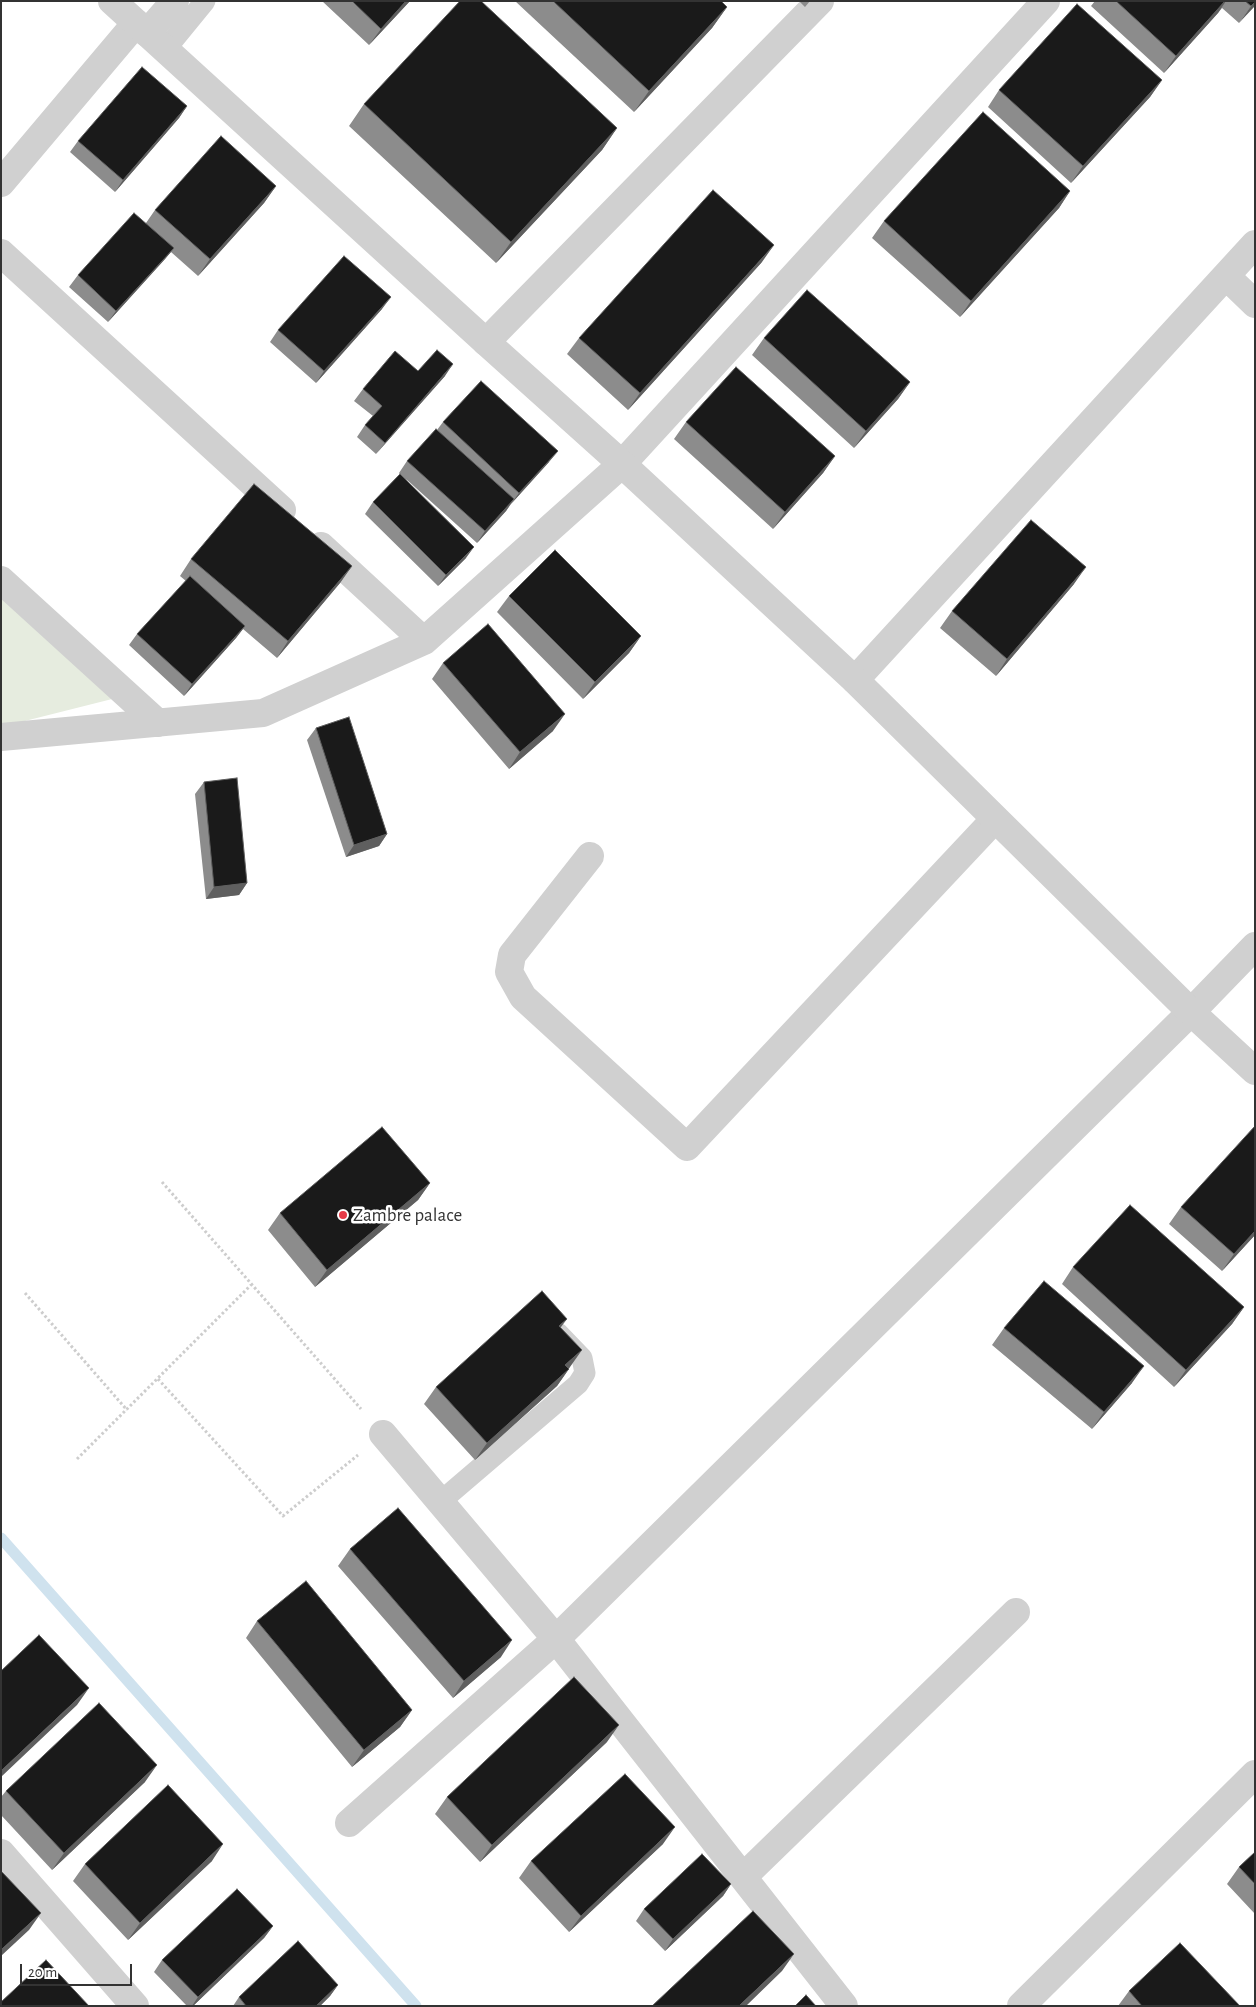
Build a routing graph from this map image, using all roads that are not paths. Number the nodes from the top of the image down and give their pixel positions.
1 (112, 1) edge
2 (175, 1) edge
3 (205, 1) edge
4 (820, 1) edge
5 (1046, 1) edge
6 (149, 35) junction
7 (1, 183) edge
8 (1255, 244) edge
9 (1, 253) edge
10 (1226, 276) junction
11 (1255, 304) edge
12 (486, 342) junction
13 (622, 464) junction
14 (1, 580) edge
15 (424, 641) junction
16 (855, 680) junction
17 (158, 723) junction
18 (1, 738) edge
19 (995, 819) junction
20 (590, 856) dead end
21 (1255, 946) edge
22 (1191, 1012) junction
23 (1255, 1071) edge
24 (546, 1319) edge
25 (383, 1434) road end
26 (440, 1502) junction
27 (1016, 1612) dead end
28 (556, 1639) junction
29 (1255, 1774) edge
30 (349, 1822) dead end
31 (1, 1853) edge
32 (742, 1877) junction
33 (135, 2006) edge
34 (844, 2006) edge
35 (1021, 2006) edge

1 - 6 street
2 - 6 street
3 - 6 lane
4 - 12 street
5 - 13 street
6 - 7 street
6 - 12 street
8 - 10 street
9 - 15 street
10 - 11 street
10 - 16 street
12 - 13 street
13 - 15 street
13 - 16 street
14 - 17 street
15 - 17 street
16 - 19 street
17 - 18 street
19 - 20 street
19 - 22 street
21 - 22 street
22 - 23 street
22 - 28 street
24 - 26 lane
25 - 26 street
26 - 28 street
27 - 32 street
28 - 30 street
28 - 32 street
29 - 35 street
31 - 33 street
32 - 34 street

